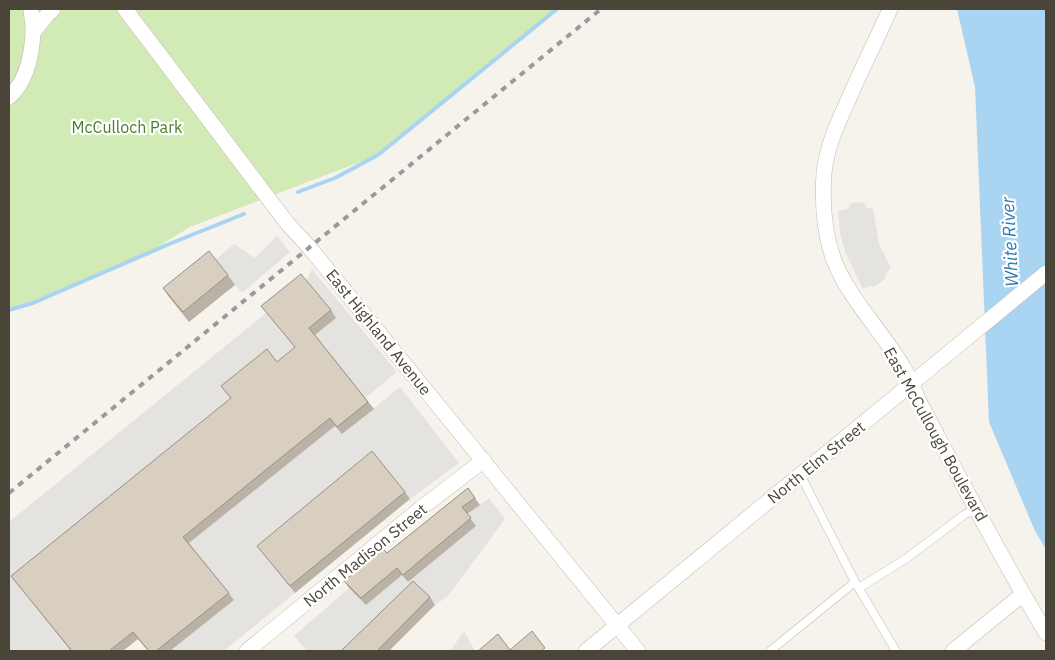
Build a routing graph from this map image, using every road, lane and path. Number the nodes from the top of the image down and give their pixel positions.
1 (31, 9) edge
2 (54, 9) edge
3 (125, 9) edge
4 (890, 9) edge
5 (34, 31) junction
6 (9, 98) edge
7 (1046, 273) edge
8 (912, 384) junction
9 (484, 460) junction
10 (800, 474) junction
11 (977, 508) junction
12 (857, 585) junction
13 (1023, 594) junction
14 (617, 625) junction
15 (1046, 634) edge
16 (247, 651) edge
17 (586, 651) edge
18 (638, 651) edge
19 (770, 651) edge
20 (896, 651) edge
21 (953, 651) edge

1 - 5 street
2 - 5 street
3 - 9 street, East Highland Avenue
4 - 8 street, East McCullough Boulevard
5 - 6 street
7 - 8 street, North Elm Street
8 - 10 street, North Elm Street
8 - 11 street, East McCullough Boulevard
9 - 14 street, East Highland Avenue
9 - 16 street, North Madison Street
10 - 12 lane
10 - 14 street, North Elm Street
11 - 12 lane
11 - 13 street, East McCullough Boulevard
12 - 19 lane
12 - 20 lane
13 - 15 street, East McCullough Boulevard
13 - 21 street
14 - 17 street, North Elm Street
14 - 18 street, East Highland Avenue

